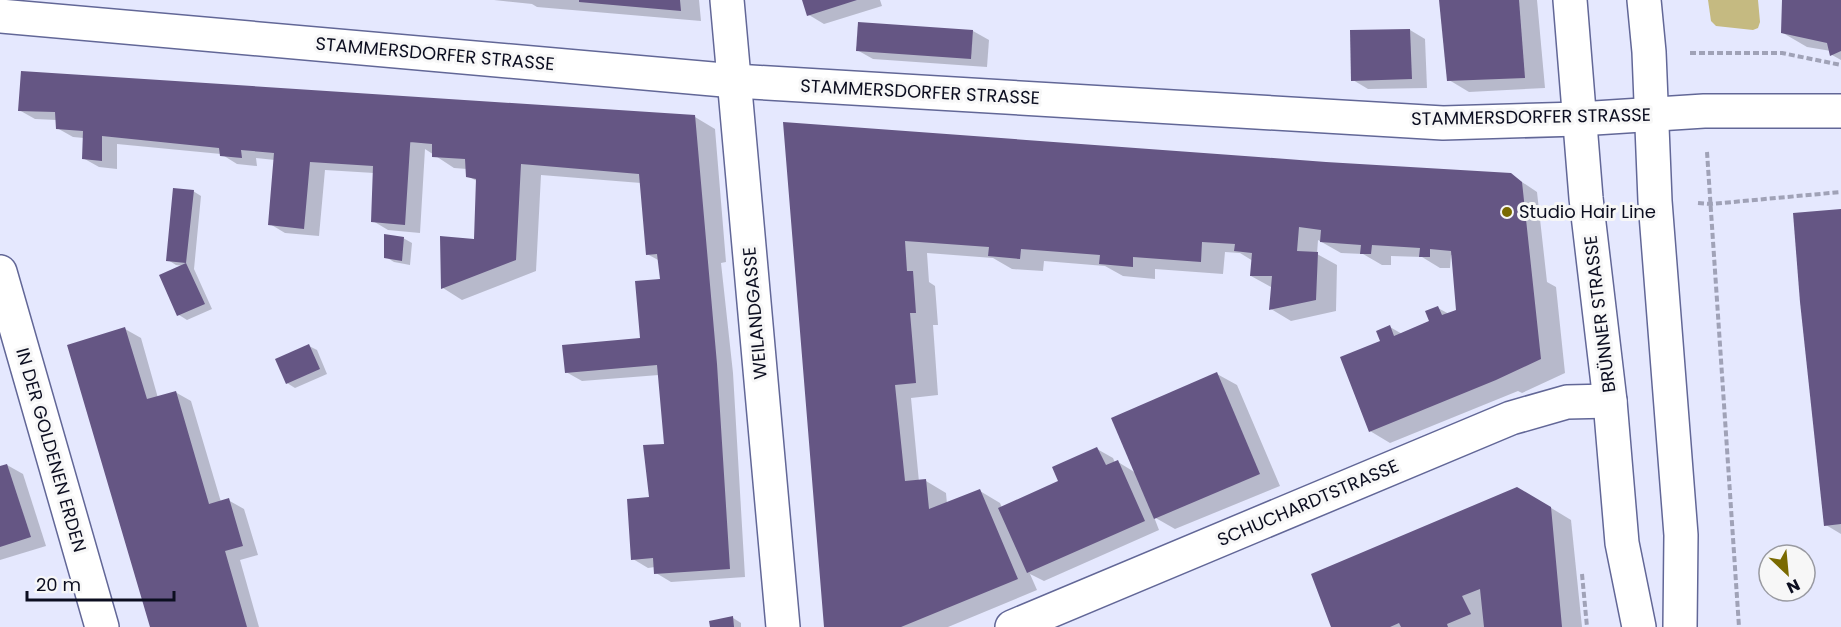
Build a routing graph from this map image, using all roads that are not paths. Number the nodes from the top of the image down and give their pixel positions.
1 (727, 0) edge
2 (1570, 0) edge
3 (1644, 0) edge
4 (0, 16) edge
5 (735, 81) junction
6 (1841, 111) edge
7 (1652, 115) junction
8 (1580, 119) junction
9 (0, 272) edge
10 (5, 307) edge
11 (1610, 401) junction
12 (102, 627) edge
13 (783, 627) edge
14 (1012, 627) edge
15 (1639, 627) edge
16 (1680, 627) edge

1 - 5 main road, WEILANDGASSE
2 - 8 main road, BRÜNNER STRASSE
3 - 7 main road
4 - 5 main road, STAMMERSDORFER STRASSE
5 - 8 main road, STAMMERSDORFER STRASSE
5 - 13 main road, WEILANDGASSE
6 - 7 main road, STAMMERSDORFER STRASSE
7 - 8 main road, STAMMERSDORFER STRASSE
7 - 16 main road
8 - 11 main road, BRÜNNER STRASSE
9 - 10 main road, IN DER GOLDENEN ERDEN
10 - 12 main road, IN DER GOLDENEN ERDEN
11 - 14 main road, SCHUCHARDTSTRASSE
11 - 15 main road, BRÜNNER STRASSE

